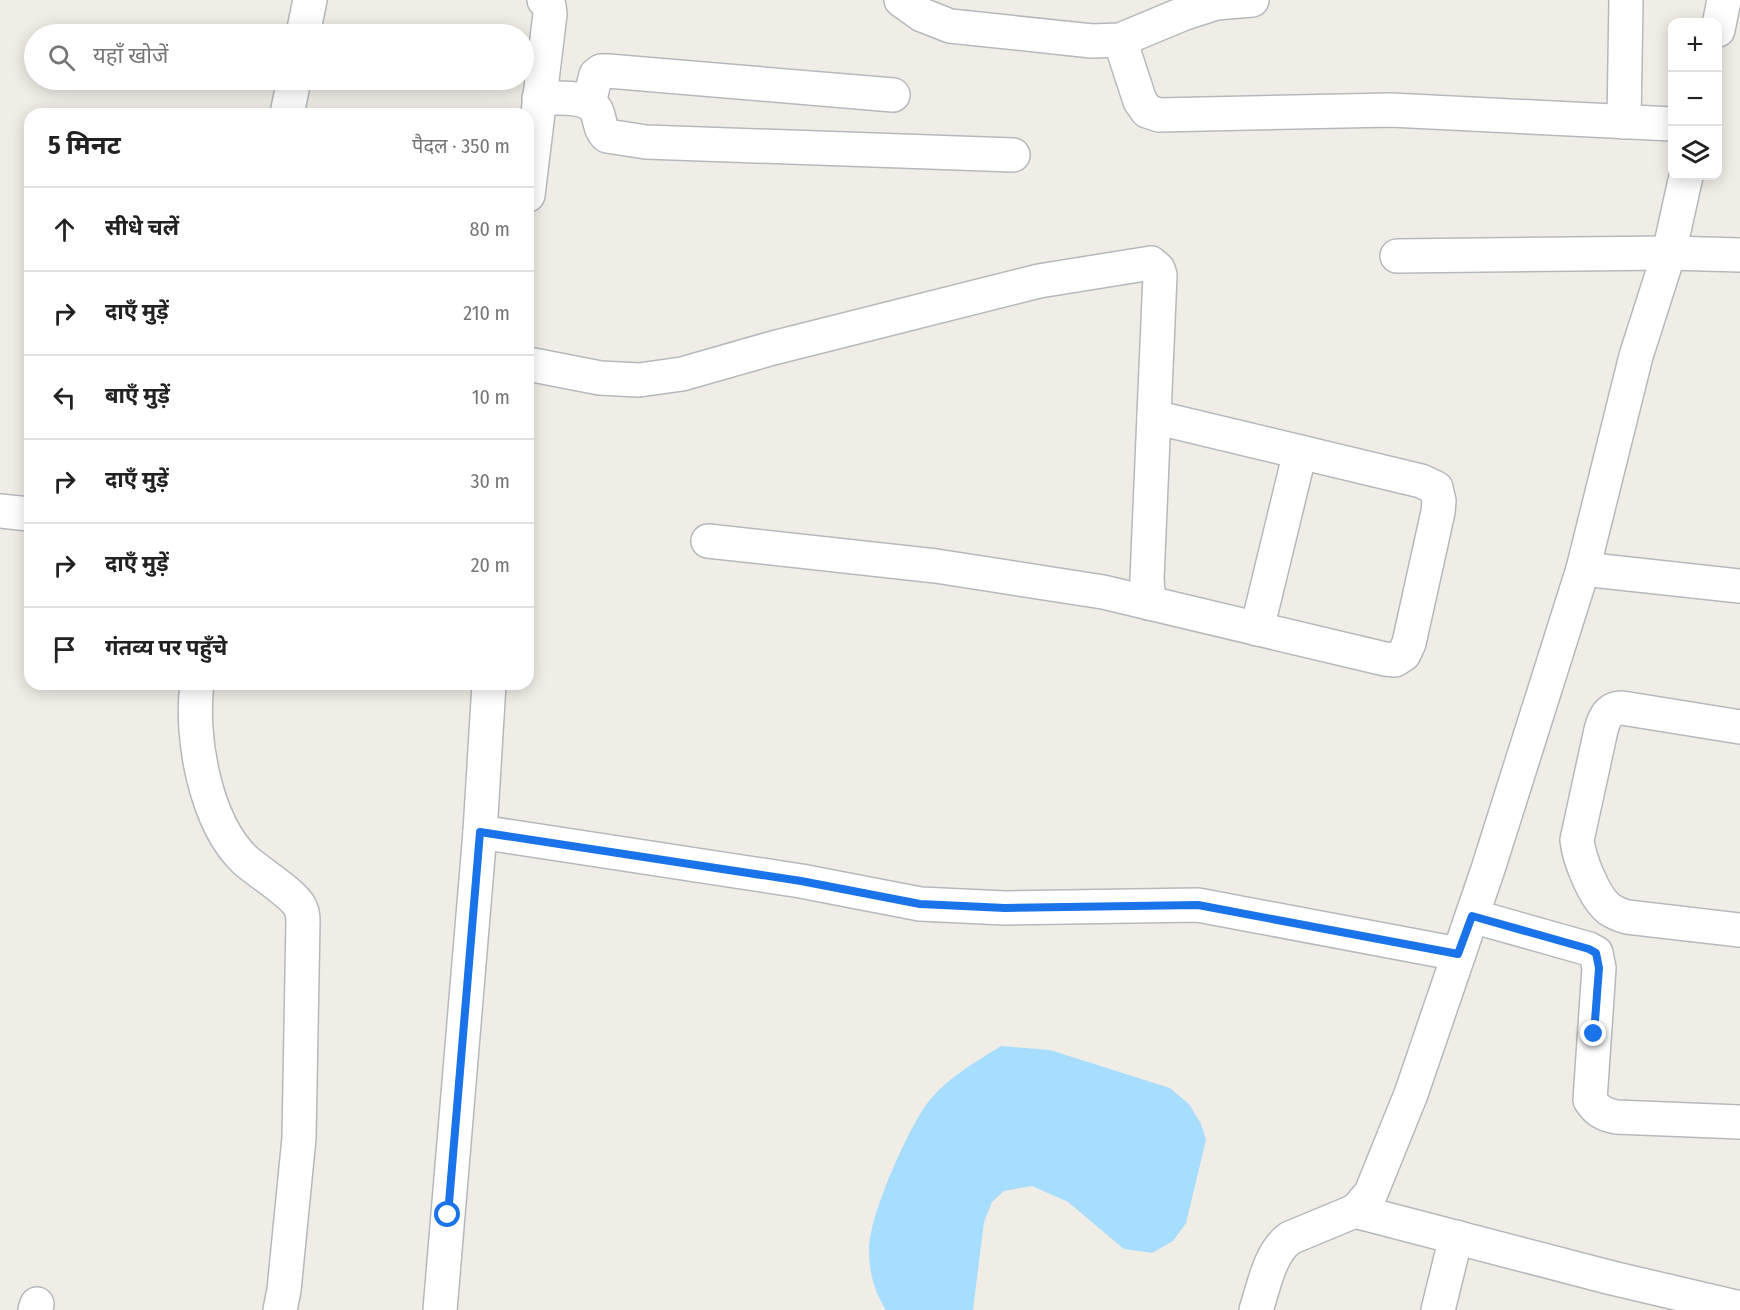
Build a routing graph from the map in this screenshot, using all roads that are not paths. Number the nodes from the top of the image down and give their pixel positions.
1 (310, 0) edge
2 (544, 0) edge
3 (900, 0) edge
4 (1252, 0) edge
5 (1626, 0) edge
6 (305, 24) edge
7 (1120, 40) junction
8 (292, 90) edge
9 (894, 95) dead end
10 (539, 98) junction
11 (589, 102) junction
12 (288, 108) edge
13 (1624, 122) junction
14 (1668, 124) edge
15 (534, 142) edge
16 (1012, 155) dead end
17 (1685, 180) edge
18 (1669, 253) junction
19 (1740, 255) edge
20 (1397, 256) dead end
21 (534, 365) edge
22 (1154, 417) junction
23 (1300, 452) junction
24 (708, 541) dead end
25 (1583, 569) junction
26 (1740, 586) edge
27 (1149, 603) junction
28 (1257, 629) junction
29 (196, 690) edge
30 (489, 690) edge
31 (1740, 727) edge
32 (480, 832) junction
33 (1472, 916) junction
34 (1740, 930) edge
35 (1458, 954) junction
36 (1740, 1122) edge
37 (1355, 1211) junction
38 (1456, 1237) junction
39 (1740, 1308) edge
40 (280, 1310) edge
41 (440, 1310) edge
42 (1256, 1310) edge
43 (1438, 1310) edge

1 - 6 street
2 - 10 street
3 - 7 street
4 - 7 street
5 - 13 street
7 - 13 street
8 - 12 street
9 - 11 street
10 - 11 street
10 - 15 street
11 - 16 street
13 - 14 street
17 - 18 street
18 - 19 street
18 - 20 street
18 - 25 street
21 - 22 street
22 - 23 street
22 - 27 street
23 - 28 street
23 - 28 street
24 - 27 street
25 - 26 street
25 - 33 street
27 - 28 street
29 - 40 street
30 - 32 street
31 - 34 street
32 - 35 street
32 - 41 street
33 - 35 street
33 - 36 street
35 - 37 street
37 - 38 street
37 - 42 street
38 - 39 street
38 - 43 street

